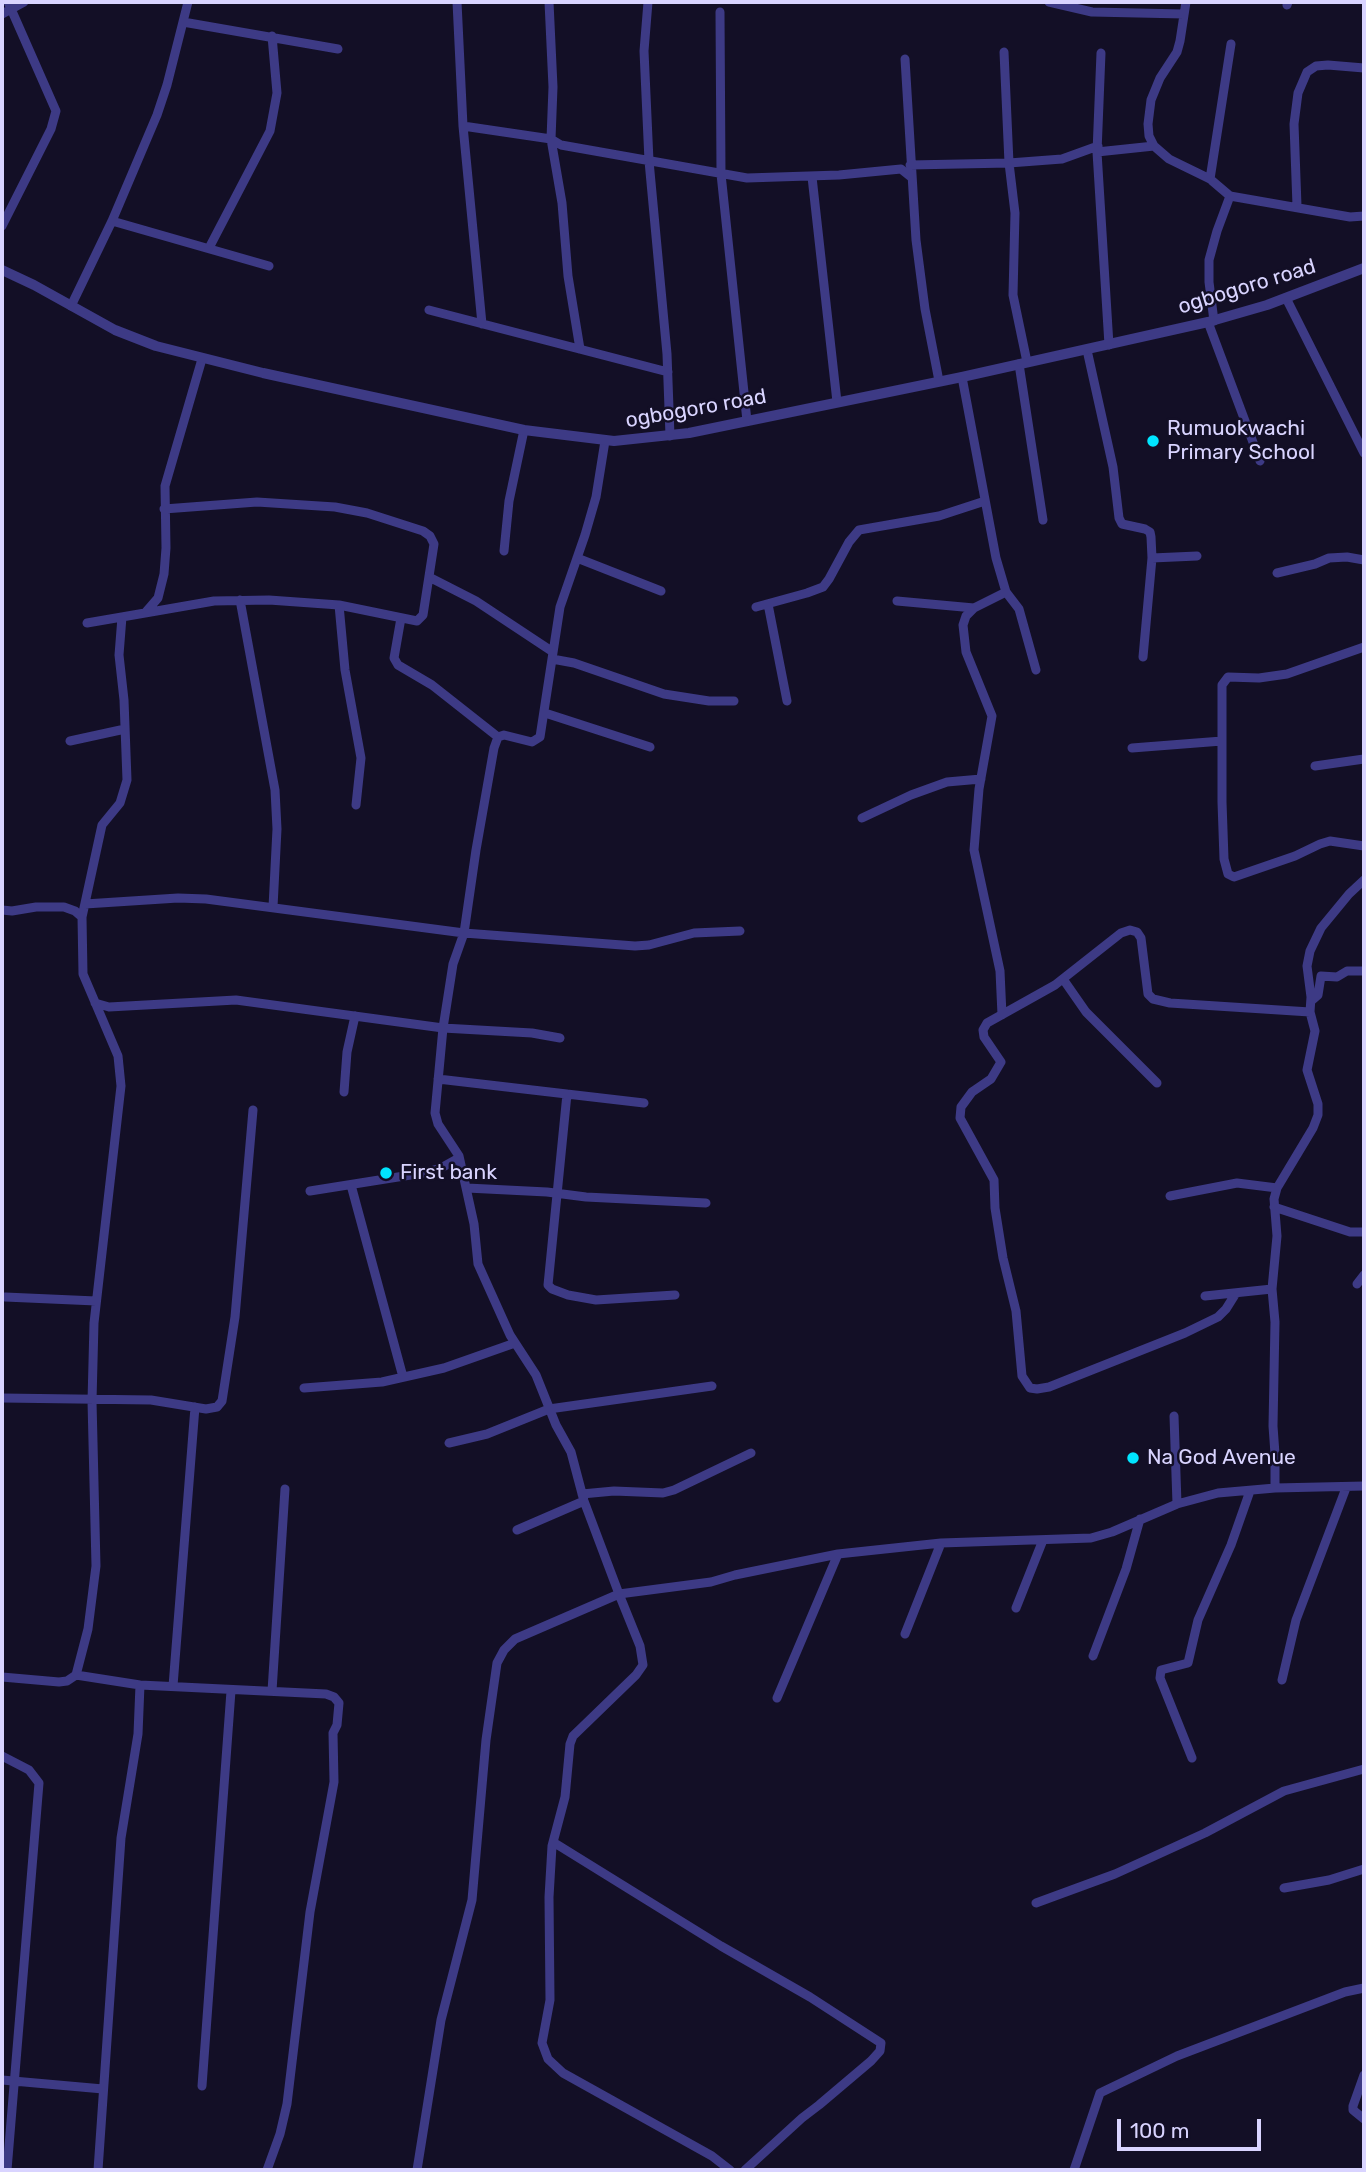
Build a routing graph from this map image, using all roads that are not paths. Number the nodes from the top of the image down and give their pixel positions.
1 (24, 2) edge
2 (188, 2) edge
3 (457, 2) edge
4 (549, 2) edge
5 (648, 2) edge
6 (1049, 2) edge
7 (1186, 2) edge
8 (10, 6) edge
9 (720, 12) dead end
10 (2, 14) edge
11 (1184, 15) junction
12 (183, 22) junction
13 (272, 36) junction
14 (1231, 44) dead end
15 (338, 50) dead end
16 (1004, 52) dead end
17 (1101, 53) dead end
18 (905, 59) dead end
19 (1364, 68) edge
20 (463, 126) junction
21 (555, 145) junction
22 (1154, 146) junction
23 (1097, 149) junction
24 (649, 160) junction
25 (910, 161) junction
26 (1009, 163) junction
27 (901, 169) junction
28 (721, 174) junction
29 (812, 177) junction
30 (911, 177) junction
31 (1210, 178) junction
32 (1230, 196) junction
33 (1297, 206) junction
34 (1364, 216) edge
35 (112, 221) junction
36 (2, 226) edge
37 (209, 247) junction
38 (269, 267) dead end
39 (1364, 268) edge
40 (2, 270) edge
41 (1286, 299) junction
42 (71, 306) junction
43 (429, 310) dead end
44 (1211, 321) junction
45 (482, 324) junction
46 (1109, 345) junction
47 (580, 349) junction
48 (1087, 350) junction
49 (202, 359) junction
50 (1023, 363) junction
51 (668, 372) junction
52 (962, 377) junction
53 (939, 381) junction
54 (837, 402) junction
55 (747, 421) junction
56 (524, 430) junction
57 (670, 436) junction
58 (606, 441) junction
59 (1362, 442) edge
60 (1364, 453) edge
61 (1260, 461) dead end
62 (985, 501) junction
63 (164, 509) junction
64 (1043, 520) dead end
65 (504, 551) dead end
66 (1198, 556) dead end
67 (576, 558) junction
68 (1152, 558) junction
69 (1364, 559) edge
70 (1278, 573) dead end
71 (429, 577) junction
72 (661, 591) dead end
73 (1006, 592) junction
74 (240, 600) junction
75 (897, 601) dead end
76 (768, 604) junction
77 (339, 605) junction
78 (756, 607) dead end
79 (974, 608) junction
80 (145, 613) junction
81 (122, 617) junction
82 (401, 618) junction
83 (87, 623) dead end
84 (1364, 647) edge
85 (553, 655) junction
86 (1143, 657) dead end
87 (1036, 670) dead end
88 (734, 701) dead end
89 (787, 701) dead end
90 (545, 713) junction
91 (125, 729) junction
92 (498, 737) junction
93 (70, 741) dead end
94 (1222, 741) junction
95 (650, 747) dead end
96 (1132, 748) dead end
97 (1364, 759) edge
98 (1315, 766) dead end
99 (981, 779) junction
100 (356, 805) dead end
101 (862, 818) dead end
102 (1364, 846) edge
103 (1364, 880) edge
104 (85, 904) junction
105 (273, 907) junction
106 (2, 910) edge
107 (82, 917) junction
108 (740, 931) dead end
109 (464, 933) junction
110 (1364, 971) edge
111 (1063, 979) junction
112 (1311, 1001) junction
113 (95, 1003) junction
114 (1310, 1012) junction
115 (1002, 1015) junction
116 (355, 1016) junction
117 (443, 1028) junction
118 (560, 1038) dead end
119 (438, 1079) junction
120 (1157, 1083) dead end
121 (344, 1092) dead end
122 (567, 1094) junction
123 (644, 1103) dead end
124 (253, 1110) dead end
125 (460, 1158) junction
126 (351, 1185) junction
127 (467, 1188) junction
128 (1277, 1188) junction
129 (310, 1191) dead end
130 (555, 1193) junction
131 (1170, 1196) dead end
132 (706, 1203) dead end
133 (1275, 1207) junction
134 (1364, 1232) edge
135 (1364, 1275) edge
136 (1357, 1284) dead end
137 (1272, 1289) junction
138 (1236, 1293) junction
139 (675, 1295) dead end
140 (1205, 1296) dead end
141 (5, 1297) dead end
142 (96, 1301) junction
143 (515, 1343) junction
144 (402, 1377) junction
145 (712, 1386) dead end
146 (304, 1388) dead end
147 (2, 1398) edge
148 (92, 1401) junction
149 (195, 1407) junction
150 (550, 1409) junction
151 (1174, 1416) dead end
152 (449, 1443) dead end
153 (751, 1453) dead end
154 (1364, 1486) edge
155 (1275, 1488) junction
156 (1346, 1488) junction
157 (285, 1489) dead end
158 (1251, 1490) junction
159 (583, 1497) junction
160 (1177, 1504) junction
161 (1140, 1519) junction
162 (517, 1530) dead end
163 (1043, 1540) junction
164 (941, 1543) junction
165 (838, 1554) junction
166 (619, 1594) junction
167 (1016, 1608) dead end
168 (905, 1634) dead end
169 (1093, 1656) dead end
170 (76, 1675) junction
171 (2, 1677) edge
172 (1282, 1680) dead end
173 (140, 1685) junction
174 (173, 1686) junction
175 (231, 1690) junction
176 (272, 1691) junction
177 (778, 1698) dead end
178 (2, 1756) edge
179 (1192, 1758) dead end
180 (1364, 1769) edge
181 (553, 1842) junction
182 (1364, 1869) edge
183 (1284, 1888) dead end
184 (1036, 1903) dead end
185 (1364, 1988) edge
186 (1364, 2075) edge
187 (2, 2080) edge
188 (14, 2080) junction
189 (202, 2086) dead end
190 (103, 2089) junction
191 (1364, 2119) edge
192 (7, 2170) edge
193 (98, 2170) edge
194 (267, 2170) edge
195 (417, 2170) edge
196 (730, 2170) edge
197 (745, 2170) edge
198 (1074, 2170) edge

1 - 8 street
2 - 12 street
3 - 20 street
4 - 21 street
5 - 24 street
6 - 11 street
7 - 11 street
8 - 10 street
8 - 36 street
9 - 28 street
11 - 22 street
12 - 13 street
12 - 35 street
13 - 15 street
13 - 37 street
14 - 31 street
16 - 26 street
17 - 23 street
18 - 25 street
19 - 33 street
20 - 21 street
20 - 45 street
21 - 24 street
21 - 47 street
22 - 23 street
22 - 31 street
23 - 26 street
23 - 46 street
24 - 28 street
24 - 51 street
25 - 26 street
25 - 27 street
25 - 30 street
26 - 50 street
27 - 29 street
27 - 30 street
28 - 29 street
28 - 55 street
29 - 54 street
30 - 53 street
31 - 32 street
32 - 33 street
32 - 44 street
33 - 34 street
35 - 37 street
35 - 42 street
37 - 38 street
39 - 41 street, ogbogoro road
40 - 42 street, ogbogoro road
41 - 44 street, ogbogoro road
41 - 59 street
42 - 49 street, ogbogoro road
43 - 45 street
44 - 46 street, ogbogoro road
44 - 61 street
45 - 47 street
46 - 48 street, ogbogoro road
47 - 51 street
48 - 50 street, ogbogoro road
48 - 68 street
49 - 56 street, ogbogoro road
49 - 63 street
50 - 52 street, ogbogoro road
50 - 64 street
51 - 57 street
52 - 53 street, ogbogoro road
52 - 62 street
53 - 54 street, ogbogoro road
54 - 55 street, ogbogoro road
55 - 57 street, ogbogoro road
56 - 58 street, ogbogoro road
56 - 65 street
57 - 58 street, ogbogoro road
58 - 67 street
59 - 60 street
62 - 73 street
62 - 76 street
63 - 71 street
63 - 80 street
66 - 68 street
67 - 72 street
67 - 85 street
68 - 86 street
69 - 70 street
71 - 82 street
71 - 85 street
73 - 79 street
73 - 87 street
74 - 77 street
74 - 80 street
74 - 105 street
75 - 79 street
76 - 78 street
76 - 89 street
77 - 82 street
77 - 100 street
79 - 99 street
80 - 81 street
81 - 83 street
81 - 91 street
82 - 92 street
84 - 94 street
85 - 88 street
85 - 90 street
90 - 92 street
90 - 95 street
91 - 93 street
91 - 104 street
92 - 109 street
94 - 96 street
94 - 102 street
97 - 98 street
99 - 101 street
99 - 115 street
103 - 112 street
104 - 105 street
104 - 107 street
105 - 109 street
106 - 107 street
107 - 113 street
108 - 109 street
109 - 117 street
110 - 112 street
111 - 114 street
111 - 115 street
111 - 120 street
112 - 114 street
113 - 116 street
113 - 142 street
114 - 128 street
115 - 138 street
116 - 117 street
116 - 121 street
117 - 118 street
117 - 119 street
119 - 122 street
119 - 125 street
122 - 123 street
122 - 130 street
124 - 149 street
125 - 126 street
125 - 127 street
126 - 129 street
126 - 144 street
127 - 130 street
127 - 143 street
128 - 131 street
128 - 133 street
130 - 132 street
130 - 139 street
133 - 134 street
133 - 137 street
135 - 136 street
137 - 138 street
137 - 155 street
138 - 140 street
141 - 142 street
142 - 148 street
143 - 144 street
143 - 150 street
144 - 146 street
145 - 150 street
147 - 148 street
148 - 149 street
148 - 170 street
149 - 174 street
150 - 152 street
150 - 159 street
151 - 160 street
153 - 159 street
154 - 156 street
155 - 156 street
155 - 158 street
156 - 172 street
157 - 176 street
158 - 160 street
158 - 179 street
159 - 162 street
159 - 166 street
160 - 161 street
161 - 163 street
161 - 169 street
163 - 164 street
163 - 167 street
164 - 165 street
164 - 168 street
165 - 166 street
165 - 177 street
166 - 181 street
166 - 195 street
170 - 171 street
170 - 173 street
173 - 174 street
173 - 190 street
174 - 175 street
175 - 176 street
175 - 189 street
176 - 194 street
178 - 188 street
180 - 184 street
181 - 196 street
181 - 197 street
182 - 183 street
185 - 198 street
186 - 191 street
187 - 188 street
188 - 190 street
188 - 192 street
190 - 193 street

